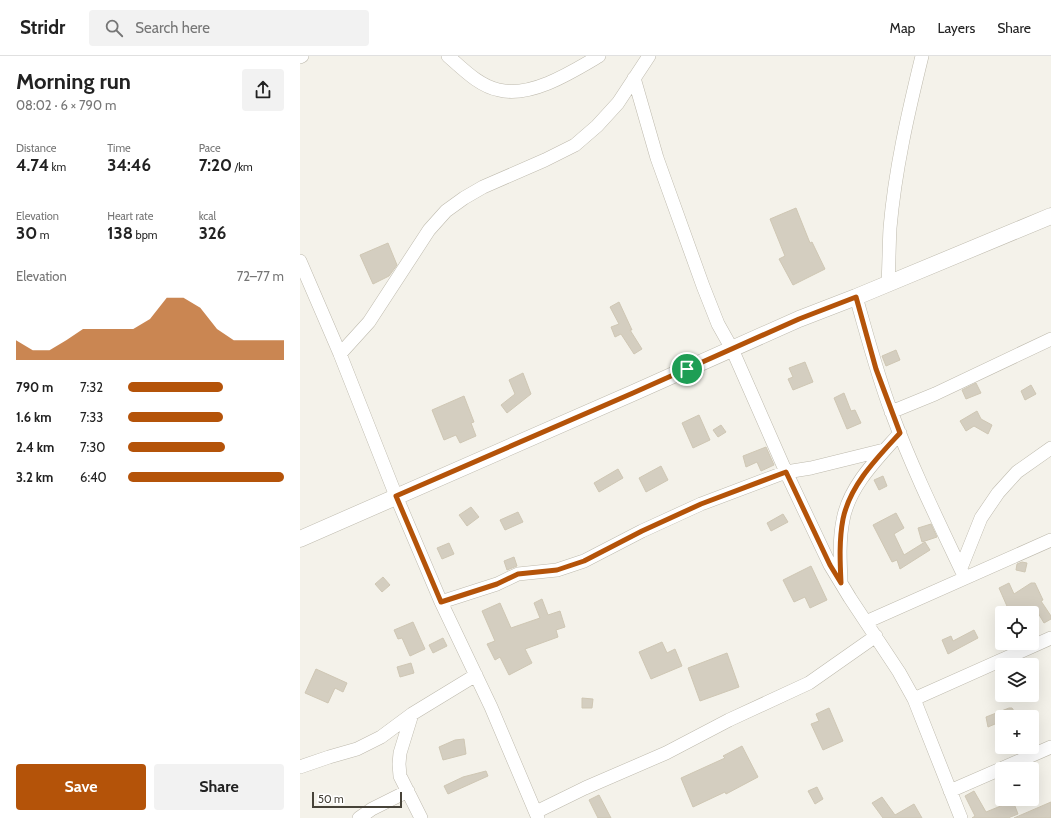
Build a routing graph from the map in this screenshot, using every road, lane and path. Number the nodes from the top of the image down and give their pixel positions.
1 (448, 56) edge
2 (599, 56) edge
3 (648, 56) edge
4 (922, 56) edge
5 (634, 78) junction
6 (1051, 216) edge
7 (300, 261) edge
8 (888, 284) junction
9 (856, 297) junction
10 (1051, 339) edge
11 (732, 349) junction
12 (340, 354) junction
13 (891, 412) junction
14 (900, 433) junction
15 (1051, 448) edge
16 (884, 450) junction
17 (786, 472) junction
18 (396, 496) junction
19 (300, 539) edge
20 (1051, 540) edge
21 (963, 573) junction
22 (841, 583) junction
23 (441, 602) junction
24 (866, 622) junction
25 (876, 636) junction
26 (1051, 638) edge
27 (476, 675) junction
28 (914, 699) junction
29 (412, 714) junction
30 (1051, 747) edge
31 (300, 767) edge
32 (408, 791) junction
33 (950, 791) junction
34 (537, 815) edge
35 (359, 818) edge
36 (421, 818) edge
37 (961, 818) edge

1 - 2 street
3 - 5 street
4 - 8 street
5 - 11 street
5 - 12 street
6 - 8 street
7 - 12 street
8 - 9 street
9 - 11 street
9 - 13 street
10 - 13 street
11 - 17 street
11 - 18 street
12 - 18 street
13 - 14 street
14 - 16 street
14 - 21 street
15 - 21 street
16 - 17 street
16 - 22 street
17 - 22 street
17 - 23 street
18 - 19 street
18 - 23 street
20 - 21 street
21 - 24 street
22 - 24 street
23 - 27 street
24 - 25 street
25 - 28 street
25 - 34 street
26 - 28 street
27 - 29 street
27 - 34 street
28 - 33 street
29 - 31 street
29 - 32 street
30 - 33 street
32 - 35 street
32 - 36 street
33 - 37 street

